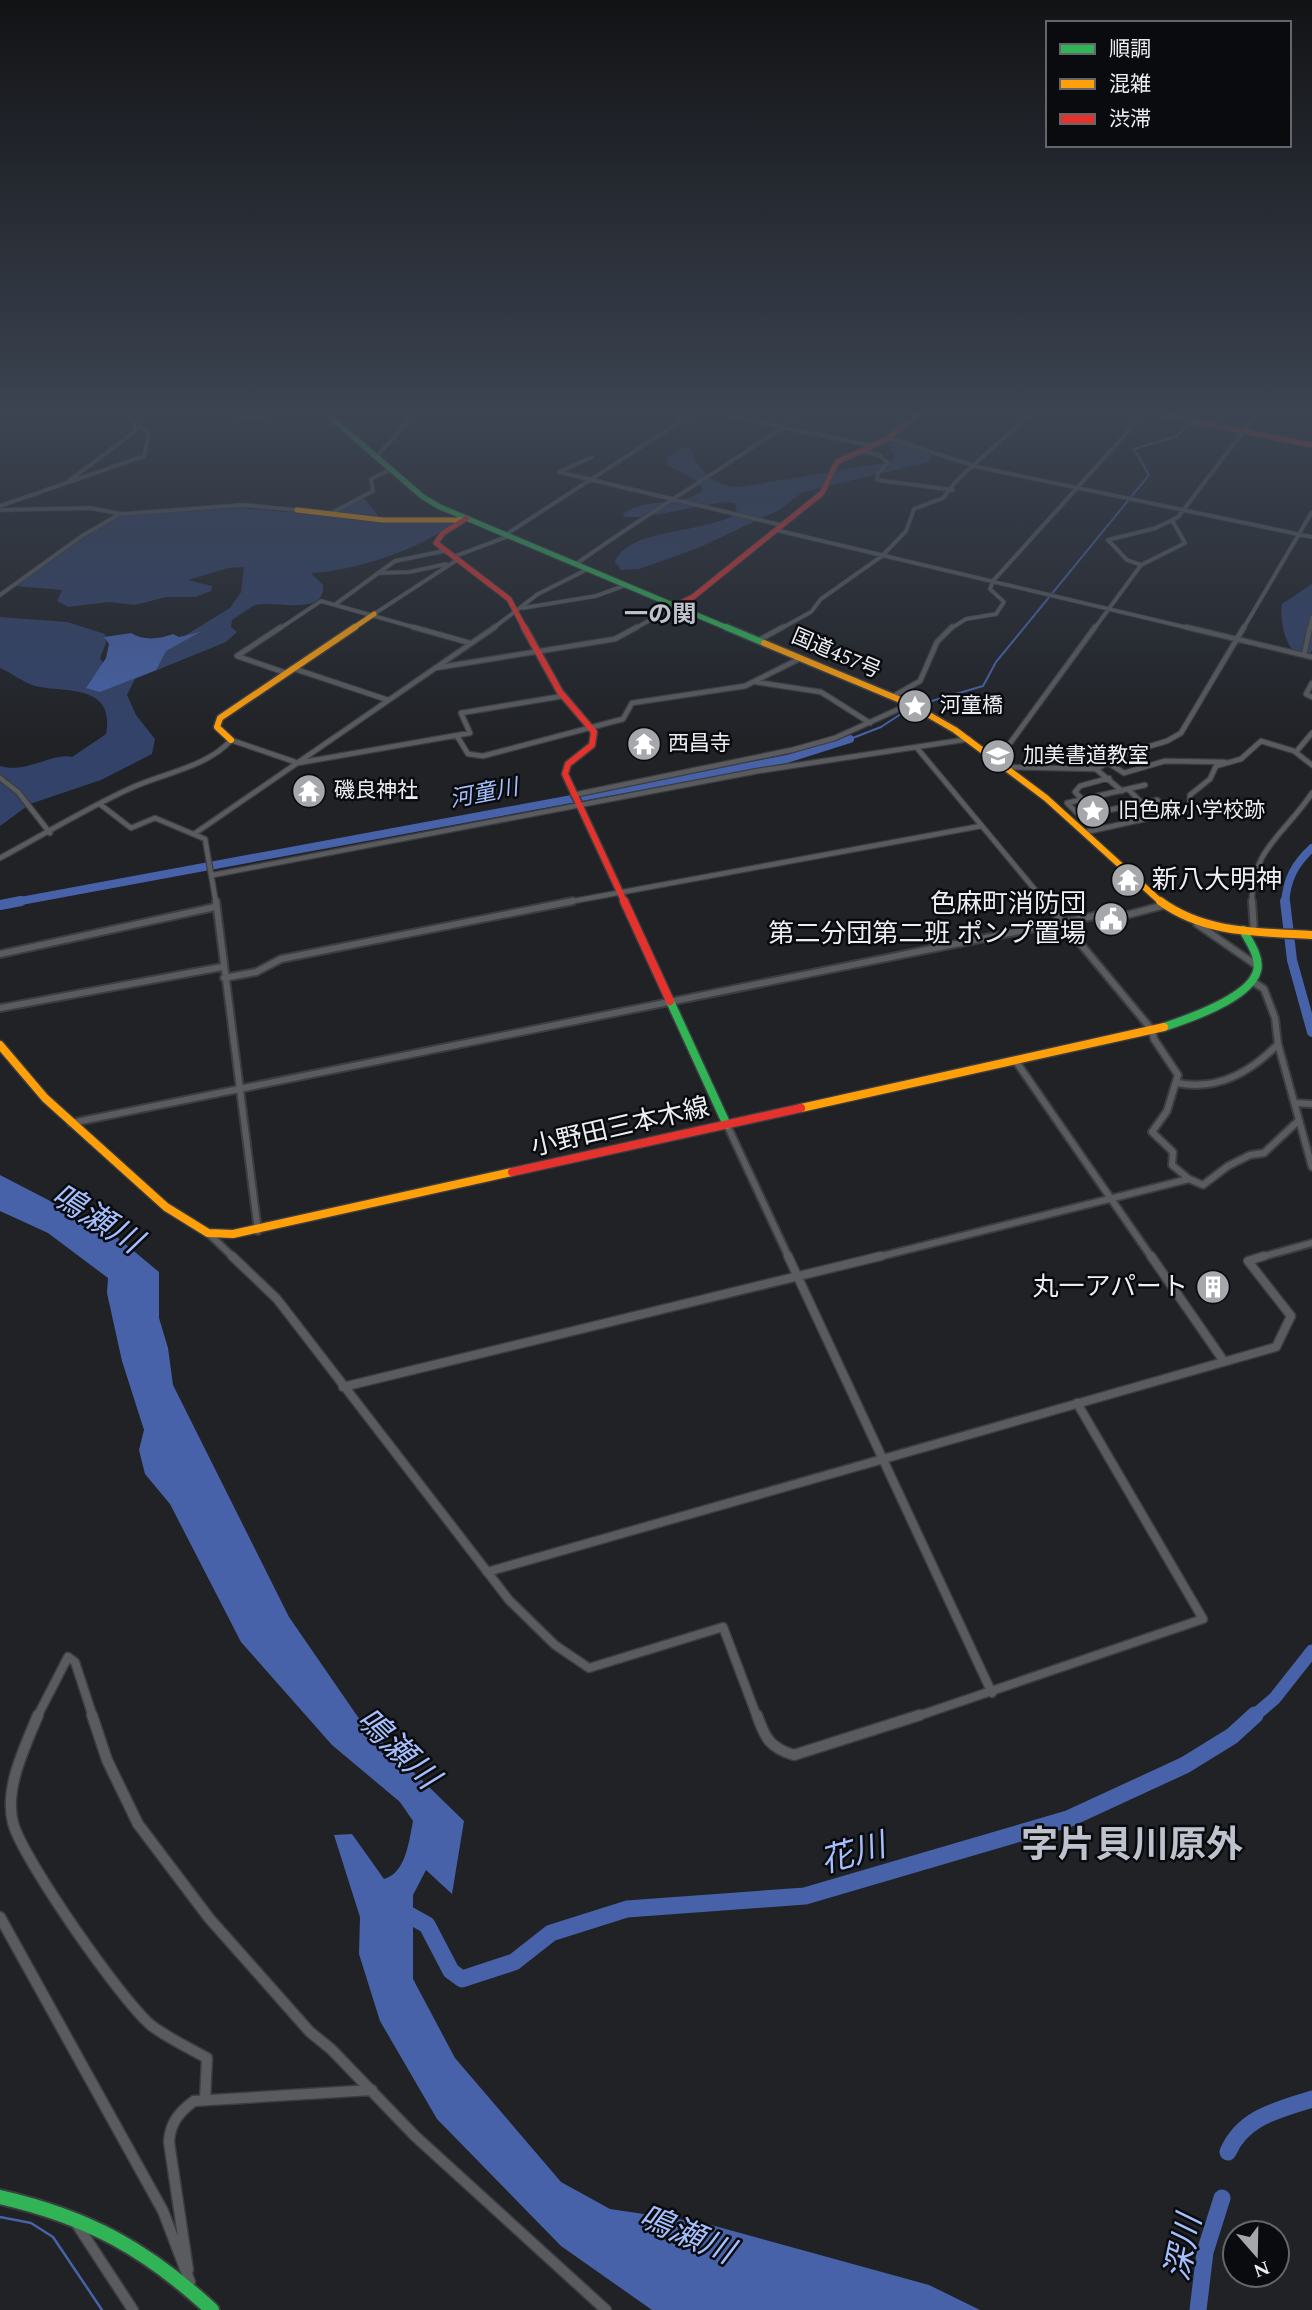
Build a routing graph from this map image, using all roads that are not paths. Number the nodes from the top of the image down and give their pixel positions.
1 (104, 524) edge
2 (458, 524) edge
3 (477, 524) edge
4 (525, 524) edge
5 (632, 524) edge
6 (764, 524) edge
7 (784, 524) edge
8 (909, 524) edge
9 (1043, 524) edge
10 (1164, 524) edge
11 (1174, 524) edge
12 (1250, 524) edge
13 (1305, 524) edge
14 (779, 528) junction
15 (1299, 534) junction
16 (507, 536) junction
17 (1312, 537) edge
18 (444, 551) junction
19 (882, 556) junction
20 (454, 560) junction
21 (576, 564) junction
22 (1141, 565) junction
23 (588, 569) junction
24 (377, 572) junction
25 (992, 581) junction
26 (626, 586) junction
27 (0, 595) edge
28 (337, 603) junction
29 (676, 606) junction
30 (1108, 608) junction
31 (519, 609) junction
32 (374, 614) junction
33 (1312, 617) edge
34 (1236, 639) junction
35 (759, 640) junction
36 (470, 643) junction
37 (537, 651) junction
38 (1304, 655) junction
39 (1312, 657) edge
40 (801, 658) junction
41 (433, 668) junction
42 (289, 671) junction
43 (755, 681) junction
44 (1312, 683) edge
45 (563, 695) junction
46 (892, 696) junction
47 (1312, 696) edge
48 (388, 700) junction
49 (911, 704) junction
50 (870, 723) junction
51 (591, 728) junction
52 (1312, 733) edge
53 (457, 736) junction
54 (969, 739) junction
55 (231, 740) junction
56 (917, 748) junction
57 (1296, 752) junction
58 (1226, 762) junction
59 (298, 763) junction
60 (1110, 764) junction
61 (1312, 765) edge
62 (1008, 767) junction
63 (1096, 769) junction
64 (0, 778) edge
65 (1109, 778) junction
66 (1145, 786) dead end
67 (1125, 790) junction
68 (1312, 793) edge
69 (576, 800) junction
70 (1083, 800) junction
71 (1142, 803) junction
72 (101, 806) junction
73 (1119, 808) junction
74 (1073, 809) junction
75 (1062, 812) junction
76 (1172, 813) junction
77 (1134, 821) junction
78 (981, 826) junction
79 (1086, 832) junction
80 (50, 833) junction
81 (194, 834) junction
82 (0, 858) edge
83 (213, 875) junction
84 (618, 893) junction
85 (1165, 905) junction
86 (215, 907) junction
87 (1195, 922) junction
88 (1060, 923) junction
89 (1243, 930) junction
90 (1255, 932) junction
91 (1312, 935) edge
92 (0, 954) edge
93 (1256, 965) junction
94 (222, 967) junction
95 (224, 978) junction
96 (1252, 981) junction
97 (669, 1002) junction
98 (0, 1008) edge
99 (1152, 1030) junction
100 (1278, 1044) junction
101 (0, 1045) edge
102 (1015, 1060) junction
103 (1177, 1083) junction
104 (239, 1088) junction
105 (1299, 1103) junction
106 (1312, 1104) edge
107 (1298, 1121) junction
108 (71, 1123) junction
109 (727, 1125) junction
110 (1312, 1167) edge
111 (1189, 1179) junction
112 (1113, 1200) junction
113 (258, 1231) junction
114 (208, 1233) junction
115 (1312, 1244) edge
116 (797, 1277) junction
117 (1223, 1360) junction
118 (343, 1387) junction
119 (1076, 1403) junction
120 (882, 1458) junction
121 (487, 1572) junction
122 (992, 1693) junction
123 (0, 1917) edge
124 (372, 2090) junction
125 (205, 2100) junction
126 (0, 2197) edge
127 (70, 2213) junction
128 (133, 2310) edge
129 (212, 2310) edge
130 (606, 2310) edge

1 - 27 street
2 - 18 main road
3 - 16 main road, 国道457号
4 - 16 street
5 - 21 street
6 - 14 street
7 - 14 main road
8 - 19 street
9 - 25 street
10 - 22 street
11 - 22 street
12 - 15 street
13 - 15 street
14 - 19 street
14 - 29 main road
15 - 17 street
15 - 34 street
16 - 20 street
16 - 21 main road, 国道457号
18 - 20 main road
18 - 24 street
19 - 25 street
19 - 35 street
20 - 24 street
20 - 31 main road
20 - 32 street
21 - 23 main road, 国道457号
22 - 30 street
23 - 26 main road, 国道457号
23 - 31 street
24 - 28 street
25 - 30 street
25 - 46 street
26 - 29 main road, 国道457号
26 - 31 street
28 - 32 street
28 - 42 street
29 - 35 main road, 国道457号
29 - 37 street
30 - 34 street
30 - 62 street
31 - 36 street
31 - 37 main road
32 - 36 street
32 - 42 main road
33 - 38 street
34 - 38 street
34 - 60 street
35 - 40 main road, 国道457号
36 - 41 street
37 - 41 street
37 - 45 main road
38 - 39 street
40 - 43 street
40 - 46 main road, 国道457号
41 - 48 street
42 - 48 street
42 - 55 main road
43 - 50 street
43 - 51 street
44 - 47 street
45 - 51 main road
45 - 53 street
46 - 49 main road, 国道457号
48 - 59 street
49 - 50 street
49 - 54 main road, 国道457号
50 - 69 street
51 - 53 street
51 - 69 main road
52 - 57 street
53 - 59 street
54 - 56 street
54 - 62 main road, 国道457号
55 - 59 street
55 - 72 street
56 - 69 street
56 - 78 street
57 - 58 street
57 - 61 street
58 - 60 street
58 - 76 street
59 - 81 street
60 - 63 street
62 - 63 street
62 - 75 main road, 国道457号
63 - 65 street
64 - 80 street
65 - 67 street
65 - 70 street
66 - 67 street
67 - 70 street
67 - 71 street
68 - 90 street
69 - 83 street
69 - 84 main road
70 - 74 street
71 - 73 street
71 - 76 street
72 - 80 street
72 - 81 street
73 - 74 street
73 - 77 street
74 - 75 street
75 - 79 main road, 国道457号
76 - 77 street
77 - 79 street
78 - 84 street
78 - 88 street
79 - 85 main road, 国道457号
80 - 82 street
81 - 83 street
83 - 86 street
84 - 95 street
84 - 97 main road
85 - 87 main road, 国道457号
85 - 88 street
86 - 92 street
86 - 94 street
87 - 89 main road, 国道457号
87 - 93 street
88 - 97 street
88 - 99 street
89 - 90 main road, 国道457号
89 - 93 main road
90 - 91 main road, 国道457号
93 - 96 main road
94 - 95 street
94 - 98 street
95 - 104 street
96 - 99 main road, 小野田三本木線
96 - 100 street
97 - 104 street
97 - 109 main road
99 - 102 main road, 小野田三本木線
99 - 103 street
100 - 103 street
100 - 105 street
101 - 108 main road
102 - 109 main road, 小野田三本木線
102 - 112 street
103 - 111 street
104 - 108 street
104 - 113 street
105 - 106 street
105 - 107 street
107 - 110 street
107 - 111 street
108 - 114 main road
109 - 113 main road, 小野田三本木線
109 - 116 street
111 - 112 street
112 - 116 street
112 - 117 street
113 - 114 main road, 小野田三本木線
114 - 118 street
115 - 117 street
116 - 118 street
116 - 120 street
117 - 119 street
118 - 121 street
119 - 120 street
119 - 122 street
120 - 121 street
120 - 122 street
121 - 122 street
123 - 125 street
124 - 125 street
124 - 125 street
124 - 130 street
126 - 127 main road
127 - 128 street
127 - 129 main road

